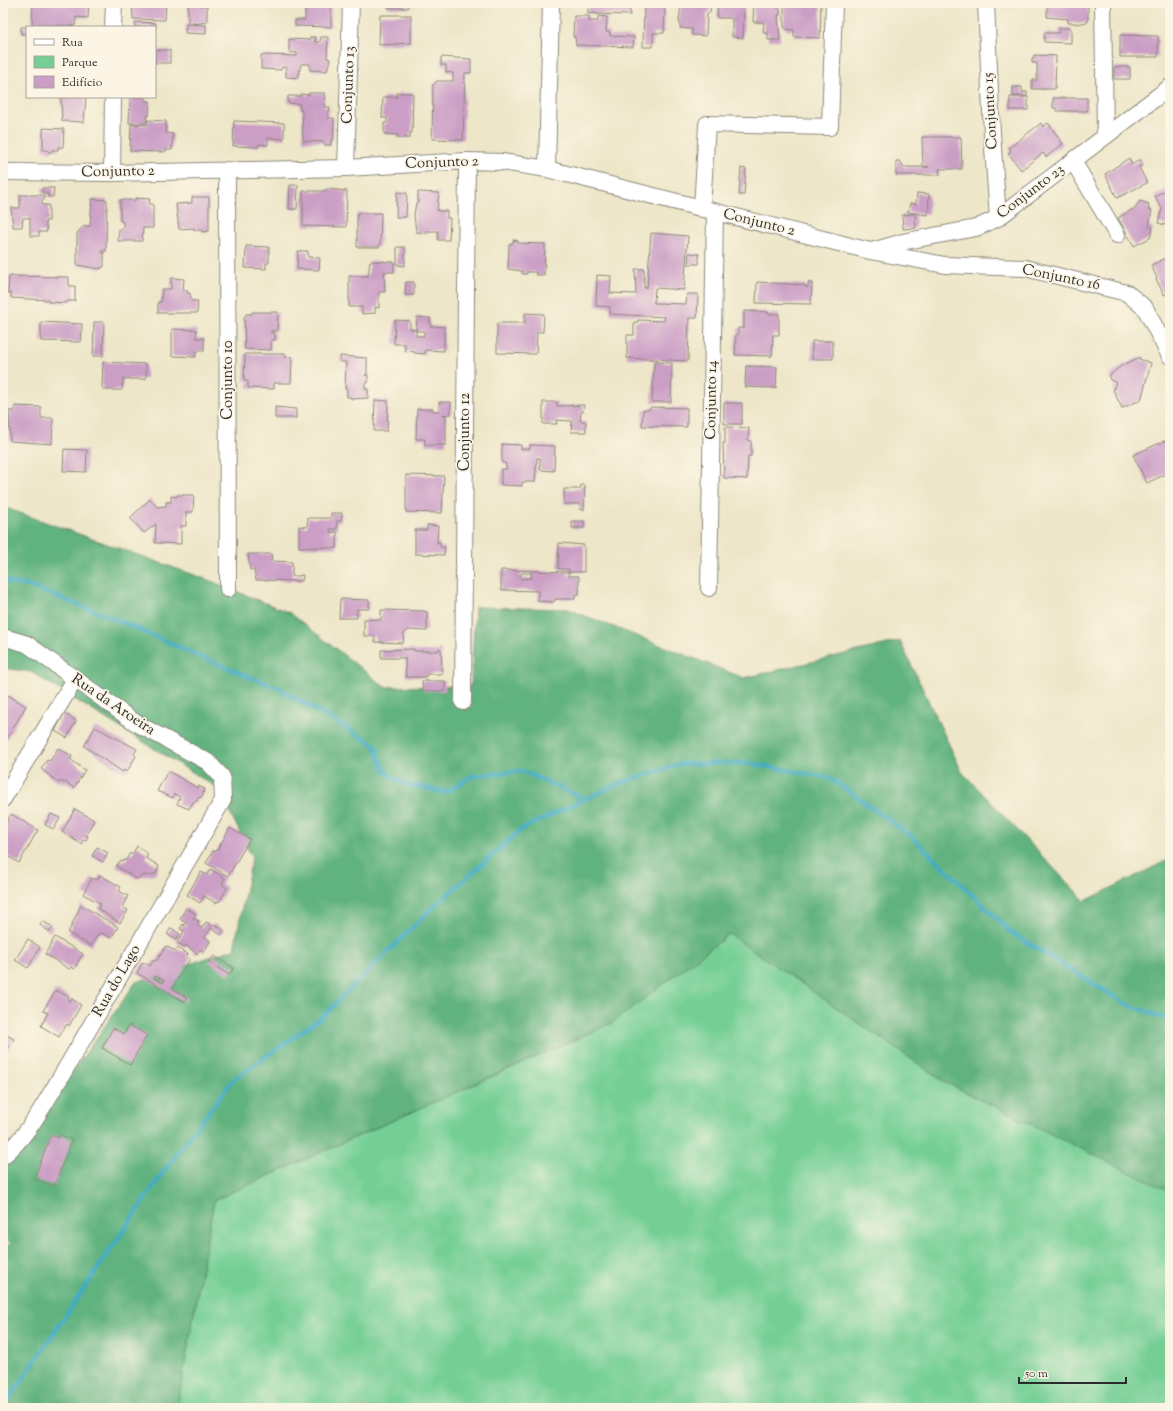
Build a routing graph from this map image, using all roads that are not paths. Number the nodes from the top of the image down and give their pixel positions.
1 (114, 3) edge
2 (351, 3) edge
3 (551, 3) edge
4 (834, 3) edge
5 (986, 3) edge
6 (1103, 3) edge
7 (113, 26) edge
8 (1170, 87) edge
9 (112, 98) edge
10 (1105, 134) junction
11 (467, 161) junction
12 (1073, 161) junction
13 (346, 168) junction
14 (547, 169) junction
15 (227, 170) junction
16 (3, 172) edge
17 (112, 173) junction
18 (708, 211) junction
19 (998, 218) junction
20 (1116, 236) dead end
21 (870, 251) junction
22 (1170, 356) edge
23 (709, 588) dead end
24 (228, 589) dead end
25 (3, 637) edge
26 (75, 679) junction
27 (463, 702) dead end
28 (3, 799) edge
29 (223, 800) joint
30 (3, 1156) edge

1 - 7 street
2 - 13 street, Conjunto 13
3 - 14 street
4 - 18 street, Conjunto 14
5 - 19 street, Conjunto 15
6 - 10 street
8 - 10 street, Conjunto 23
9 - 17 street
10 - 12 street, Conjunto 23
11 - 13 street, Conjunto 2
11 - 14 street, Conjunto 2
11 - 27 street, Conjunto 12
12 - 19 street, Conjunto 23
12 - 20 street
13 - 15 street, Conjunto 2
14 - 18 street, Conjunto 2
15 - 17 street, Conjunto 2
15 - 24 street, Conjunto 10
16 - 17 street, Conjunto 2
18 - 21 street, Conjunto 2
18 - 23 street, Conjunto 14
19 - 21 street, Conjunto 23
21 - 22 street, Conjunto 16
25 - 26 street, Rua da Aroeira
26 - 28 street
26 - 29 street, Rua da Aroeira
29 - 30 street, Rua do Lago

